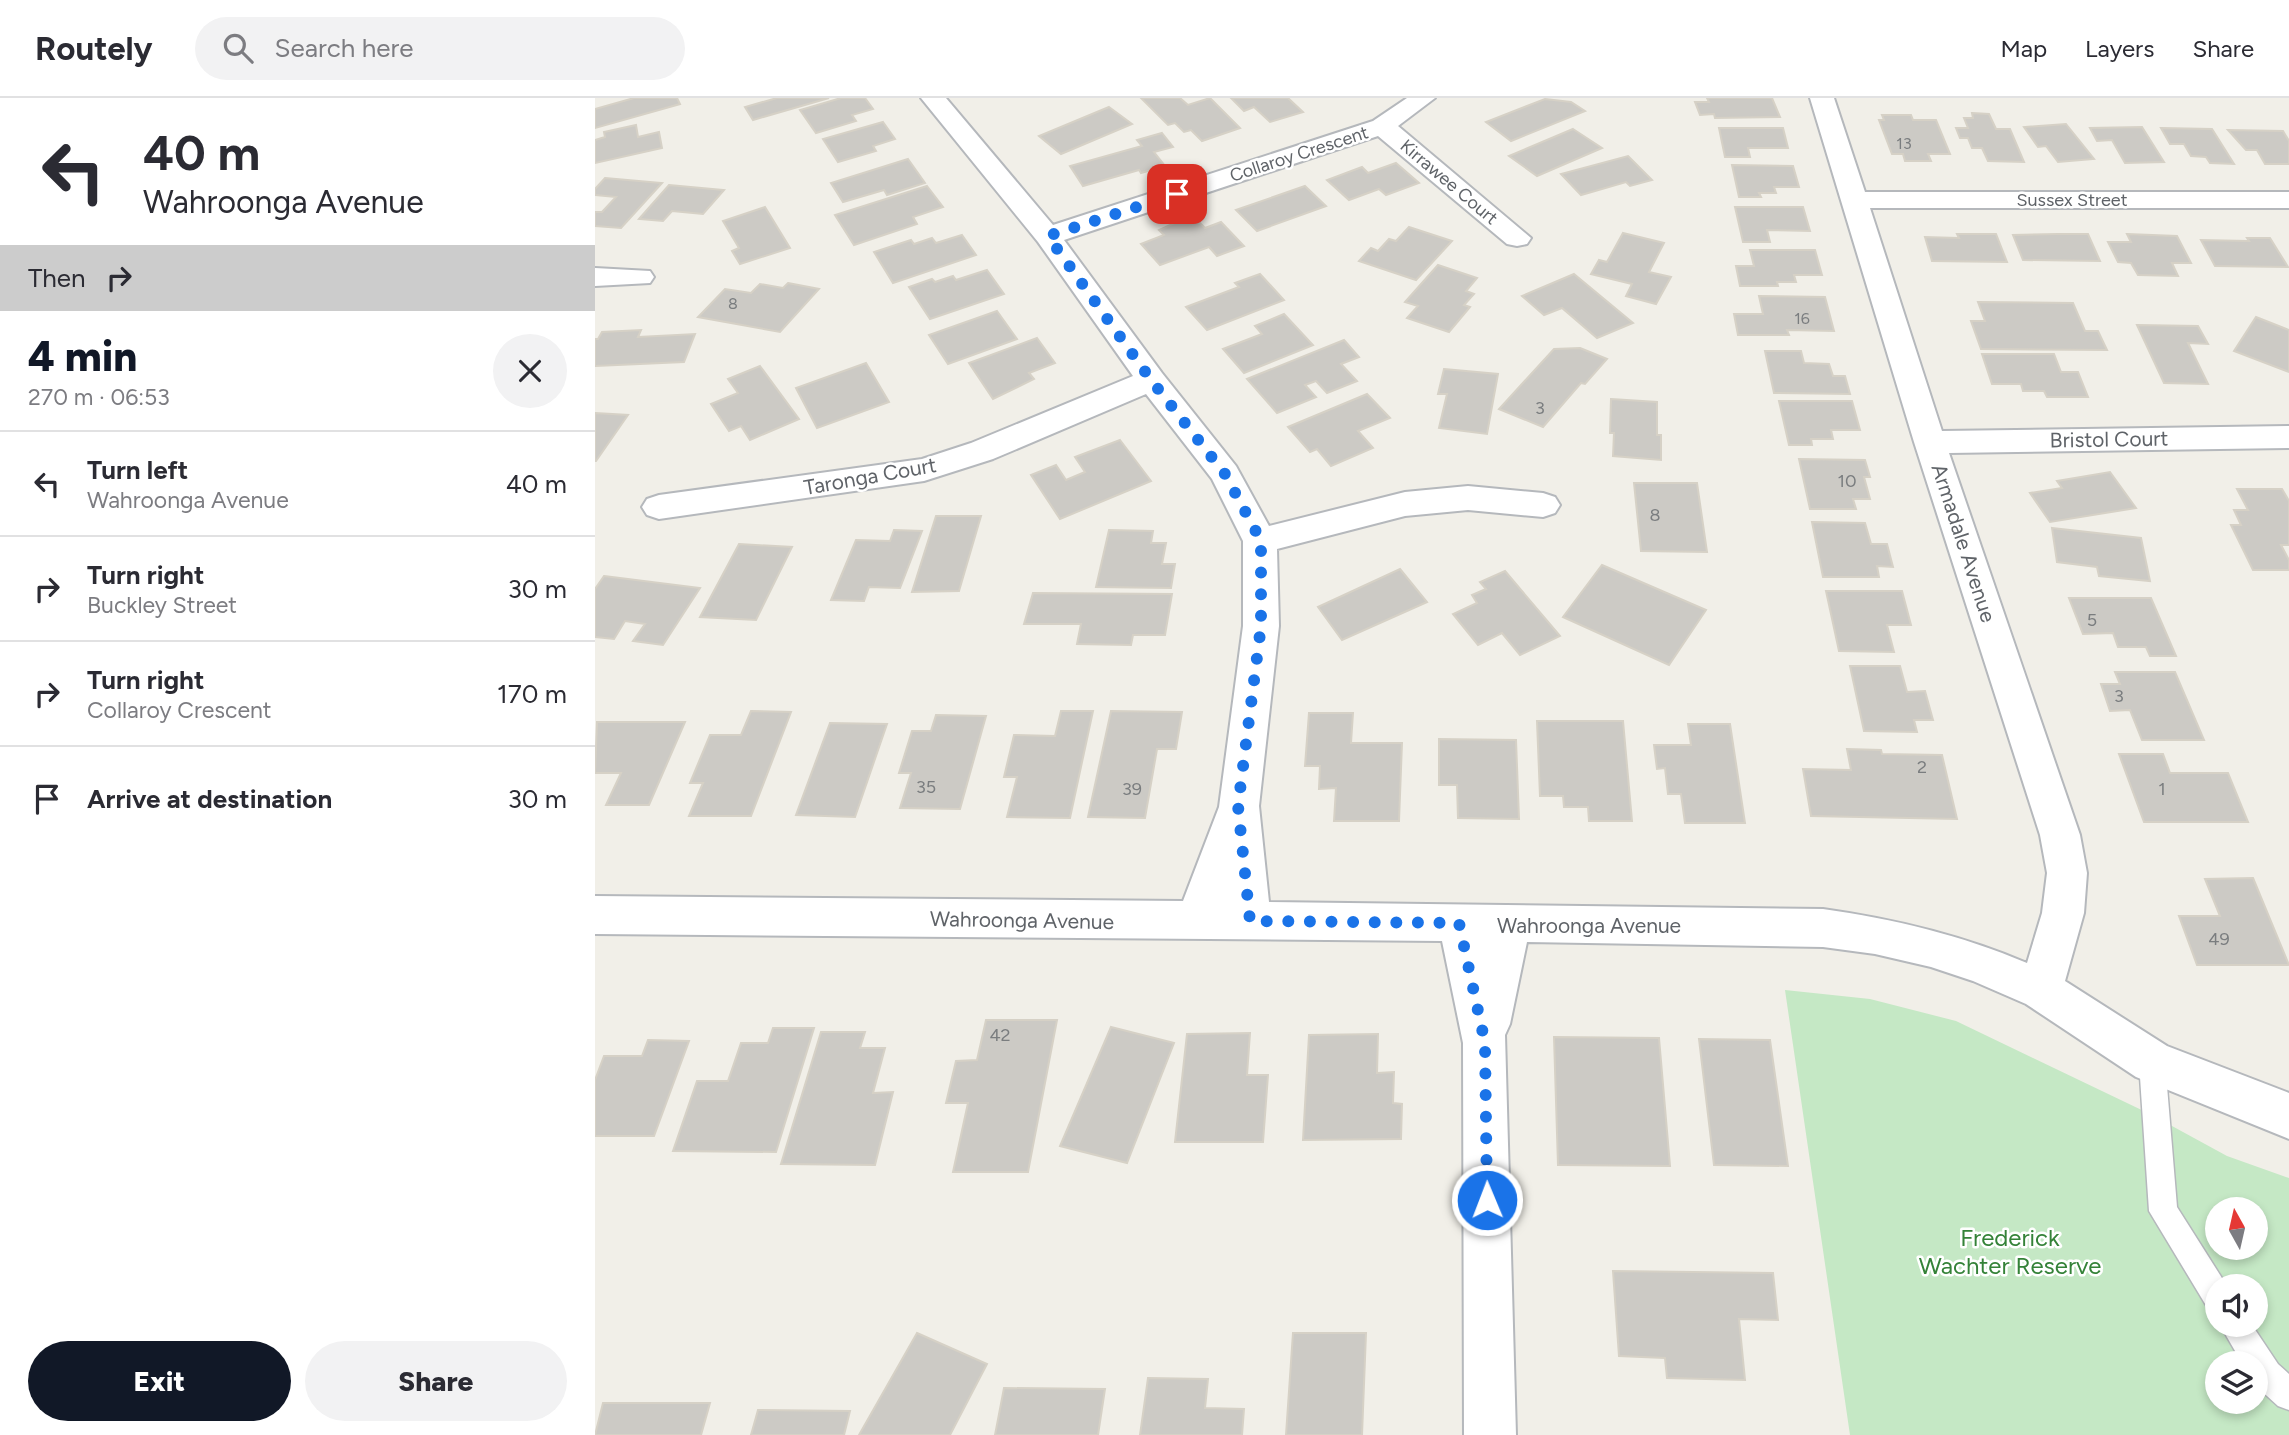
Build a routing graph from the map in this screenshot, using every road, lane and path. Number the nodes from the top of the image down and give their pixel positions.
1 (933, 98) edge
2 (1423, 98) edge
3 (1822, 98) edge
4 (1382, 126) junction
5 (1855, 200) junction
6 (2289, 200) edge
7 (1048, 236) junction
8 (1517, 238) dead end
9 (595, 276) edge
10 (640, 277) dead end
11 (1151, 380) junction
12 (2289, 437) edge
13 (1930, 442) junction
14 (1543, 505) dead end
15 (659, 508) dead end
16 (1261, 541) junction
17 (1238, 806) junction
18 (595, 915) edge
19 (1250, 921) junction
20 (1197, 922) junction
21 (1459, 923) junction
22 (1509, 925) junction
23 (2041, 990) junction
24 (1485, 1043) junction
25 (2152, 1062) junction
26 (2289, 1115) edge
27 (2205, 1278) edge
28 (2243, 1337) edge
29 (2289, 1395) edge
30 (1490, 1435) edge

1 - 7 street
2 - 4 street, Collaroy Crescent
3 - 5 street, Armadale Avenue
4 - 7 street, Collaroy Crescent
4 - 8 street, Kirrawee Court
5 - 6 street, Sussex Street
5 - 13 street, Armadale Avenue
7 - 11 street
9 - 10 street
11 - 15 street, Taronga Court
11 - 16 street
12 - 13 street, Bristol Court
13 - 23 street, Armadale Avenue
14 - 16 street
16 - 17 street
17 - 19 street
17 - 20 street
18 - 20 street, Wahroonga Avenue
19 - 20 street, Wahroonga Avenue
19 - 21 street, Wahroonga Avenue
21 - 22 street, Wahroonga Avenue
21 - 24 street
22 - 23 street, Wahroonga Avenue
22 - 24 street
23 - 25 street, Wahroonga Avenue
24 - 30 street
25 - 26 street, Wahroonga Avenue
25 - 27 lane
28 - 29 lane

